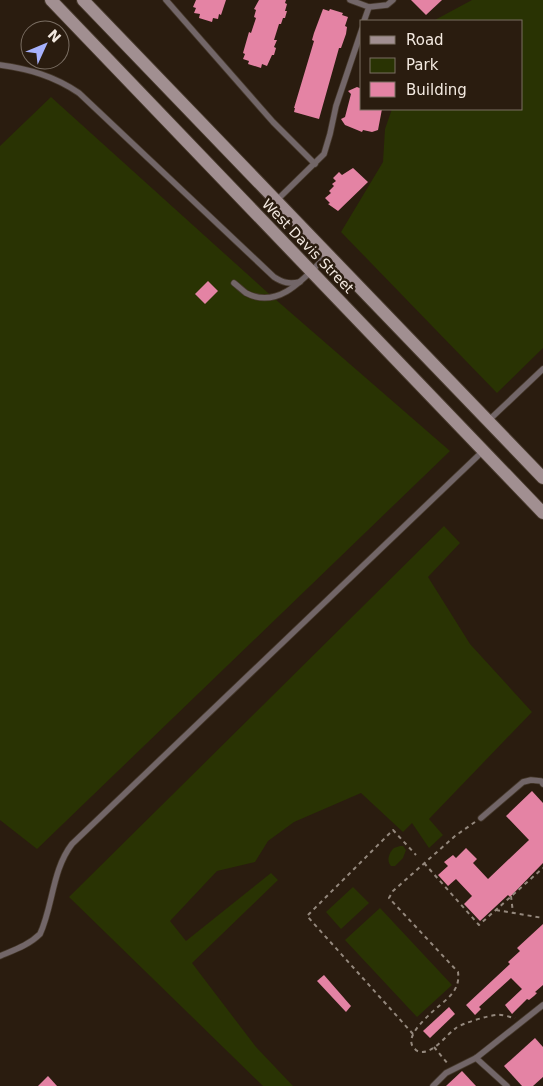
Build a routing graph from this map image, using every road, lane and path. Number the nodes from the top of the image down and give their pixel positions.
1 (50, 0) edge
2 (83, 0) edge
3 (166, 0) edge
4 (350, 0) edge
5 (393, 0) edge
6 (369, 7) junction
7 (364, 20) edge
8 (360, 35) edge
9 (0, 66) edge
10 (315, 164) junction
11 (277, 200) junction
12 (328, 254) junction
13 (311, 270) junction
14 (300, 282) junction
15 (234, 283) dead end
16 (543, 369) edge
17 (488, 420) junction
18 (483, 450) junction
19 (543, 478) edge
20 (543, 513) edge
21 (543, 784) edge
22 (481, 818) joint
23 (416, 855) dead end
24 (424, 863) junction
25 (543, 868) edge
26 (511, 896) junction
27 (496, 910) junction
28 (513, 913) junction
29 (543, 918) edge
30 (0, 956) edge
31 (543, 1005) edge
32 (524, 1019) junction
33 (413, 1035) junction
34 (434, 1047) junction
35 (476, 1058) junction
36 (452, 1070) junction
37 (433, 1086) edge
38 (507, 1086) edge

1 - 13 main road, West Davis Street
2 - 11 main road, West Davis Street
3 - 10 lane
4 - 6 lane
5 - 6 lane
6 - 7 lane
8 - 10 lane
9 - 14 lane
10 - 11 lane
11 - 12 main road, West Davis Street
12 - 13 lane
12 - 17 main road, West Davis Street
13 - 14 lane
13 - 18 main road, West Davis Street
14 - 15 lane
16 - 17 lane
17 - 19 main road, West Davis Street
18 - 20 main road, West Davis Street
18 - 30 lane
21 - 22 lane
22 - 24 path
23 - 33 path
24 - 27 path
24 - 33 path
25 - 26 path
26 - 27 path
26 - 28 path
27 - 28 path
28 - 29 path
31 - 32 lane
32 - 34 path
32 - 35 lane
33 - 34 path
34 - 36 path
35 - 36 lane
35 - 38 lane
36 - 37 lane

